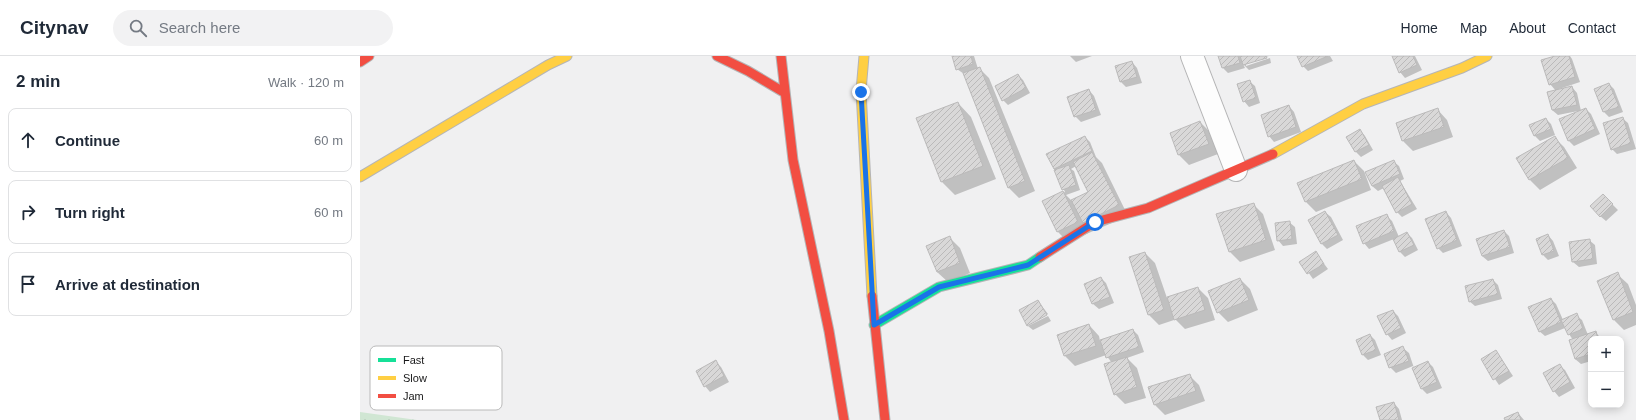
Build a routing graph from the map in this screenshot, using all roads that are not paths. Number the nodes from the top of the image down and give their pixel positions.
1 (369, 56) edge
2 (567, 56) edge
3 (717, 56) edge
4 (781, 56) edge
5 (864, 56) edge
6 (1192, 56) edge
7 (1487, 56) edge
8 (360, 62) edge
9 (785, 94) junction
10 (1236, 170) junction
11 (360, 177) edge
12 (874, 325) junction
13 (844, 420) edge
14 (885, 420) edge

1 - 8 street
2 - 11 street
3 - 9 street
4 - 9 street
5 - 12 street
6 - 10 street
7 - 10 street
9 - 13 street
10 - 12 street
12 - 14 street

